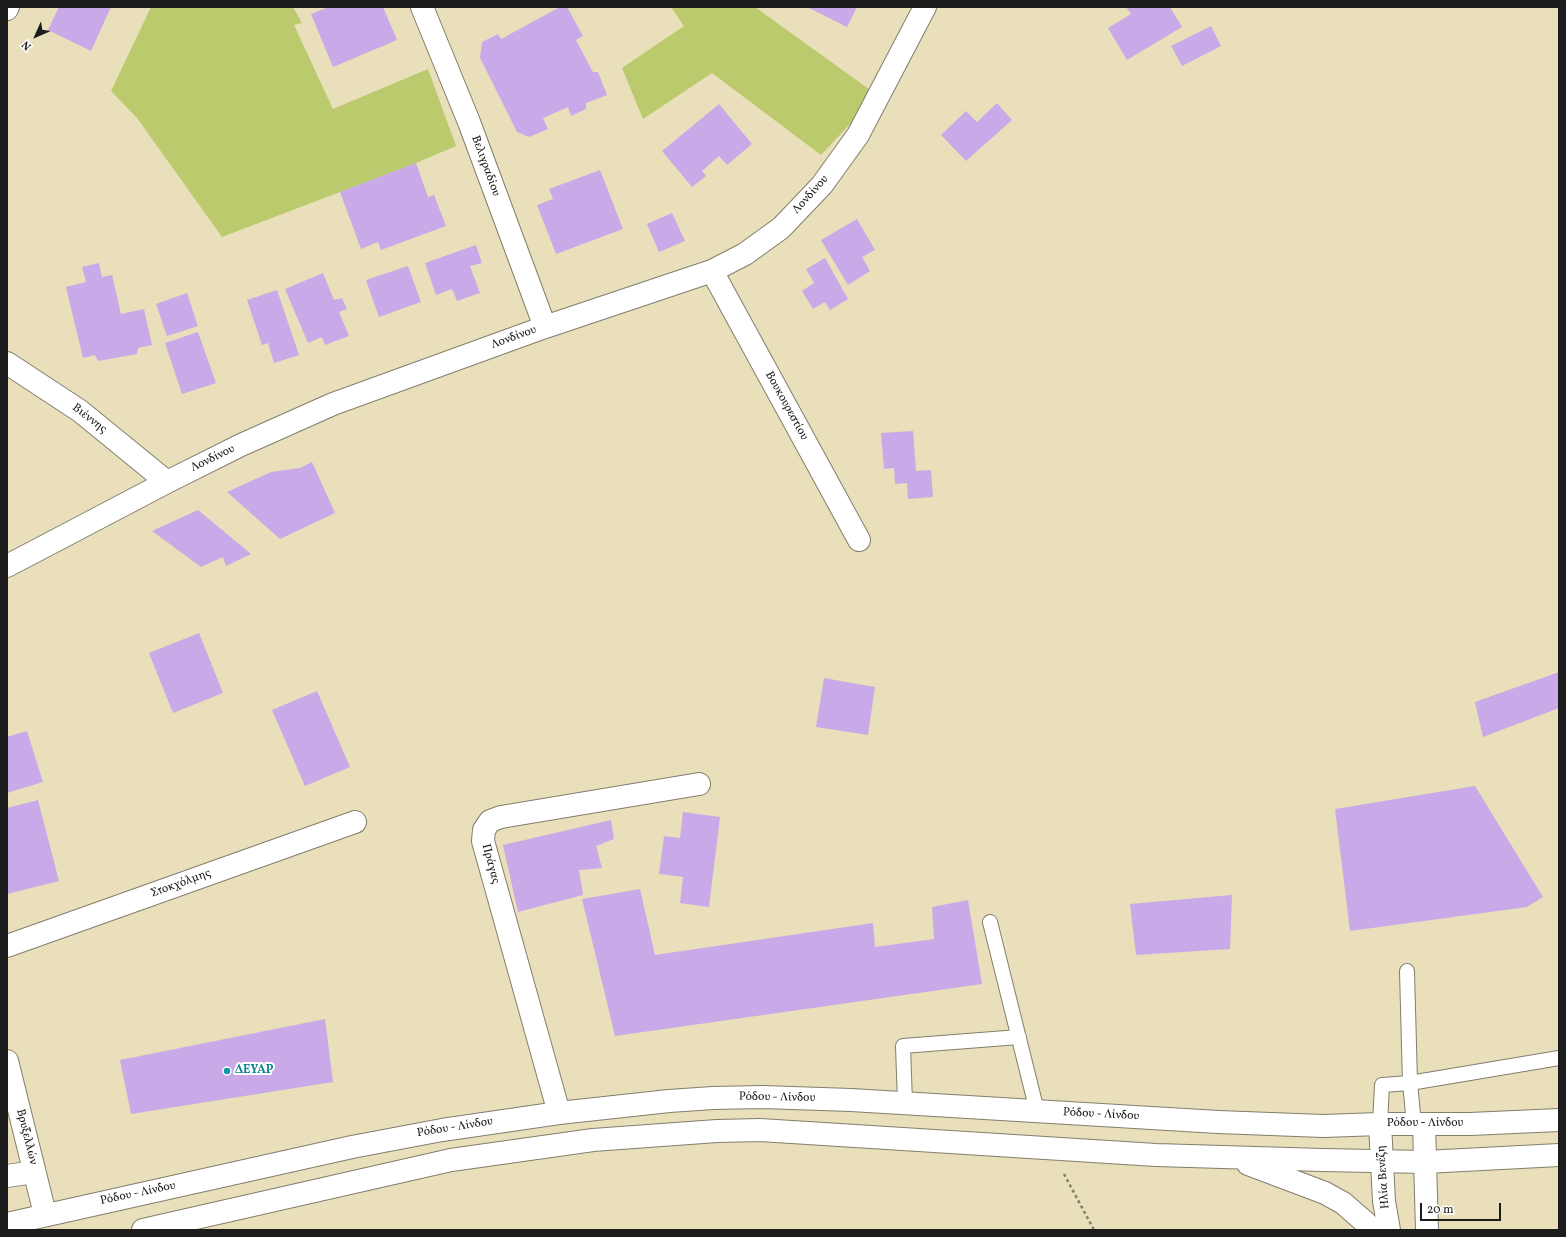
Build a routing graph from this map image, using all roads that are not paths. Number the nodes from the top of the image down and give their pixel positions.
1 (422, 7) edge
2 (925, 7) edge
3 (712, 271) junction
4 (545, 327) junction
5 (7, 363) edge
6 (167, 482) junction
7 (859, 540) dead end
8 (7, 566) edge
9 (699, 784) dead end
10 (355, 822) dead end
11 (990, 922) dead end
12 (7, 946) edge
13 (1407, 971) dead end
14 (1019, 1037) junction
15 (1559, 1058) edge
16 (7, 1060) edge
17 (1410, 1083) junction
18 (905, 1103) junction
19 (1037, 1111) junction
20 (559, 1113) junction
21 (1559, 1120) edge
22 (1380, 1124) junction
23 (1419, 1124) junction
24 (1559, 1155) edge
25 (1232, 1158) junction
26 (1382, 1162) junction
27 (1425, 1162) junction
28 (34, 1172) junction
29 (7, 1176) edge
30 (45, 1214) junction
31 (7, 1224) edge
32 (143, 1230) edge
33 (1374, 1230) edge
34 (1389, 1230) edge
35 (1427, 1230) edge

1 - 4 street, Βελιγραδίου
2 - 3 street, Λονδίνου
3 - 4 street, Λονδίνου
3 - 7 street, Βουκουρεστίου
4 - 6 street, Λονδίνου
5 - 6 street, Βιέννης
6 - 8 street, Λονδίνου
9 - 20 street, Πράγας
10 - 12 street, Στοκχόλμης
11 - 14 lane
13 - 17 lane
14 - 18 lane
14 - 19 lane
15 - 17 lane
16 - 28 street, Βρυξελλών
17 - 22 lane
17 - 23 lane
18 - 19 street, Ρόδου - Λίνδου
18 - 20 street, Ρόδου - Λίνδου
19 - 22 street, Ρόδου - Λίνδου
20 - 30 street, Ρόδου - Λίνδου
21 - 23 street, Ρόδου - Λίνδου
22 - 23 street, Ρόδου - Λίνδου
22 - 26 street, Ηλία Βενέζη
23 - 27 street
24 - 27 street
25 - 26 street
25 - 32 street
25 - 33 street
26 - 27 street
26 - 34 street, Ηλία Βενέζη
27 - 35 street
28 - 29 street
28 - 30 street, Βρυξελλών
30 - 31 street, Ρόδου - Λίνδου

